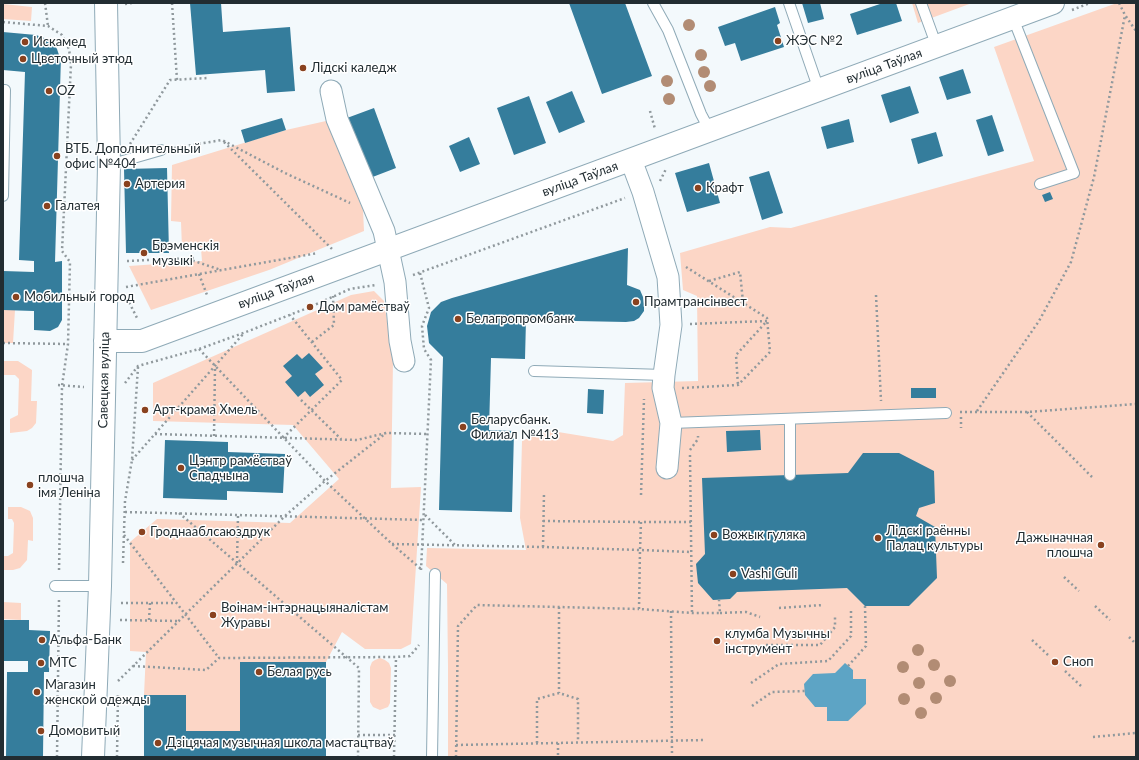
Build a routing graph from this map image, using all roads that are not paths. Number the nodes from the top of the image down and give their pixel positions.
1 (106, 3) edge
2 (653, 3) edge
3 (789, 3) edge
4 (922, 3) edge
5 (1061, 7) edge
6 (1013, 18) junction
7 (937, 47) junction
8 (3, 90) edge
9 (819, 90) junction
10 (331, 91) dead end
11 (710, 131) junction
12 (161, 150) road end
13 (631, 160) junction
14 (114, 163) junction
15 (1040, 184) dead end
16 (3, 196) edge
17 (388, 250) junction
18 (105, 342) junction
19 (404, 361) dead end
20 (534, 371) dead end
21 (657, 379) junction
22 (946, 413) road end
23 (790, 419) junction
24 (671, 423) junction
25 (667, 468) dead end
26 (790, 475) dead end
27 (435, 574) dead end
28 (57, 586) road end
29 (100, 586) junction
30 (93, 757) edge
31 (432, 757) edge

1 - 14 main road, Савецкая вуліца
2 - 11 lane
3 - 9 lane
4 - 7 lane
5 - 6 main road, вуліца Таўлая
6 - 7 main road, вуліца Таўлая
6 - 15 lane
7 - 9 main road, вуліца Таўлая
8 - 16 lane
9 - 11 main road, вуліца Таўлая
10 - 17 street
11 - 13 main road, вуліца Таўлая
12 - 14 lane
13 - 17 main road, вуліца Таўлая
13 - 21 street
14 - 18 main road, Савецкая вуліца
17 - 18 main road, вуліца Таўлая
17 - 19 street
18 - 29 main road, Савецкая вуліца
20 - 21 lane
21 - 24 street
22 - 23 lane
23 - 24 lane
23 - 26 lane
24 - 25 street
27 - 31 lane
28 - 29 lane
29 - 30 main road, Савецкая вуліца

